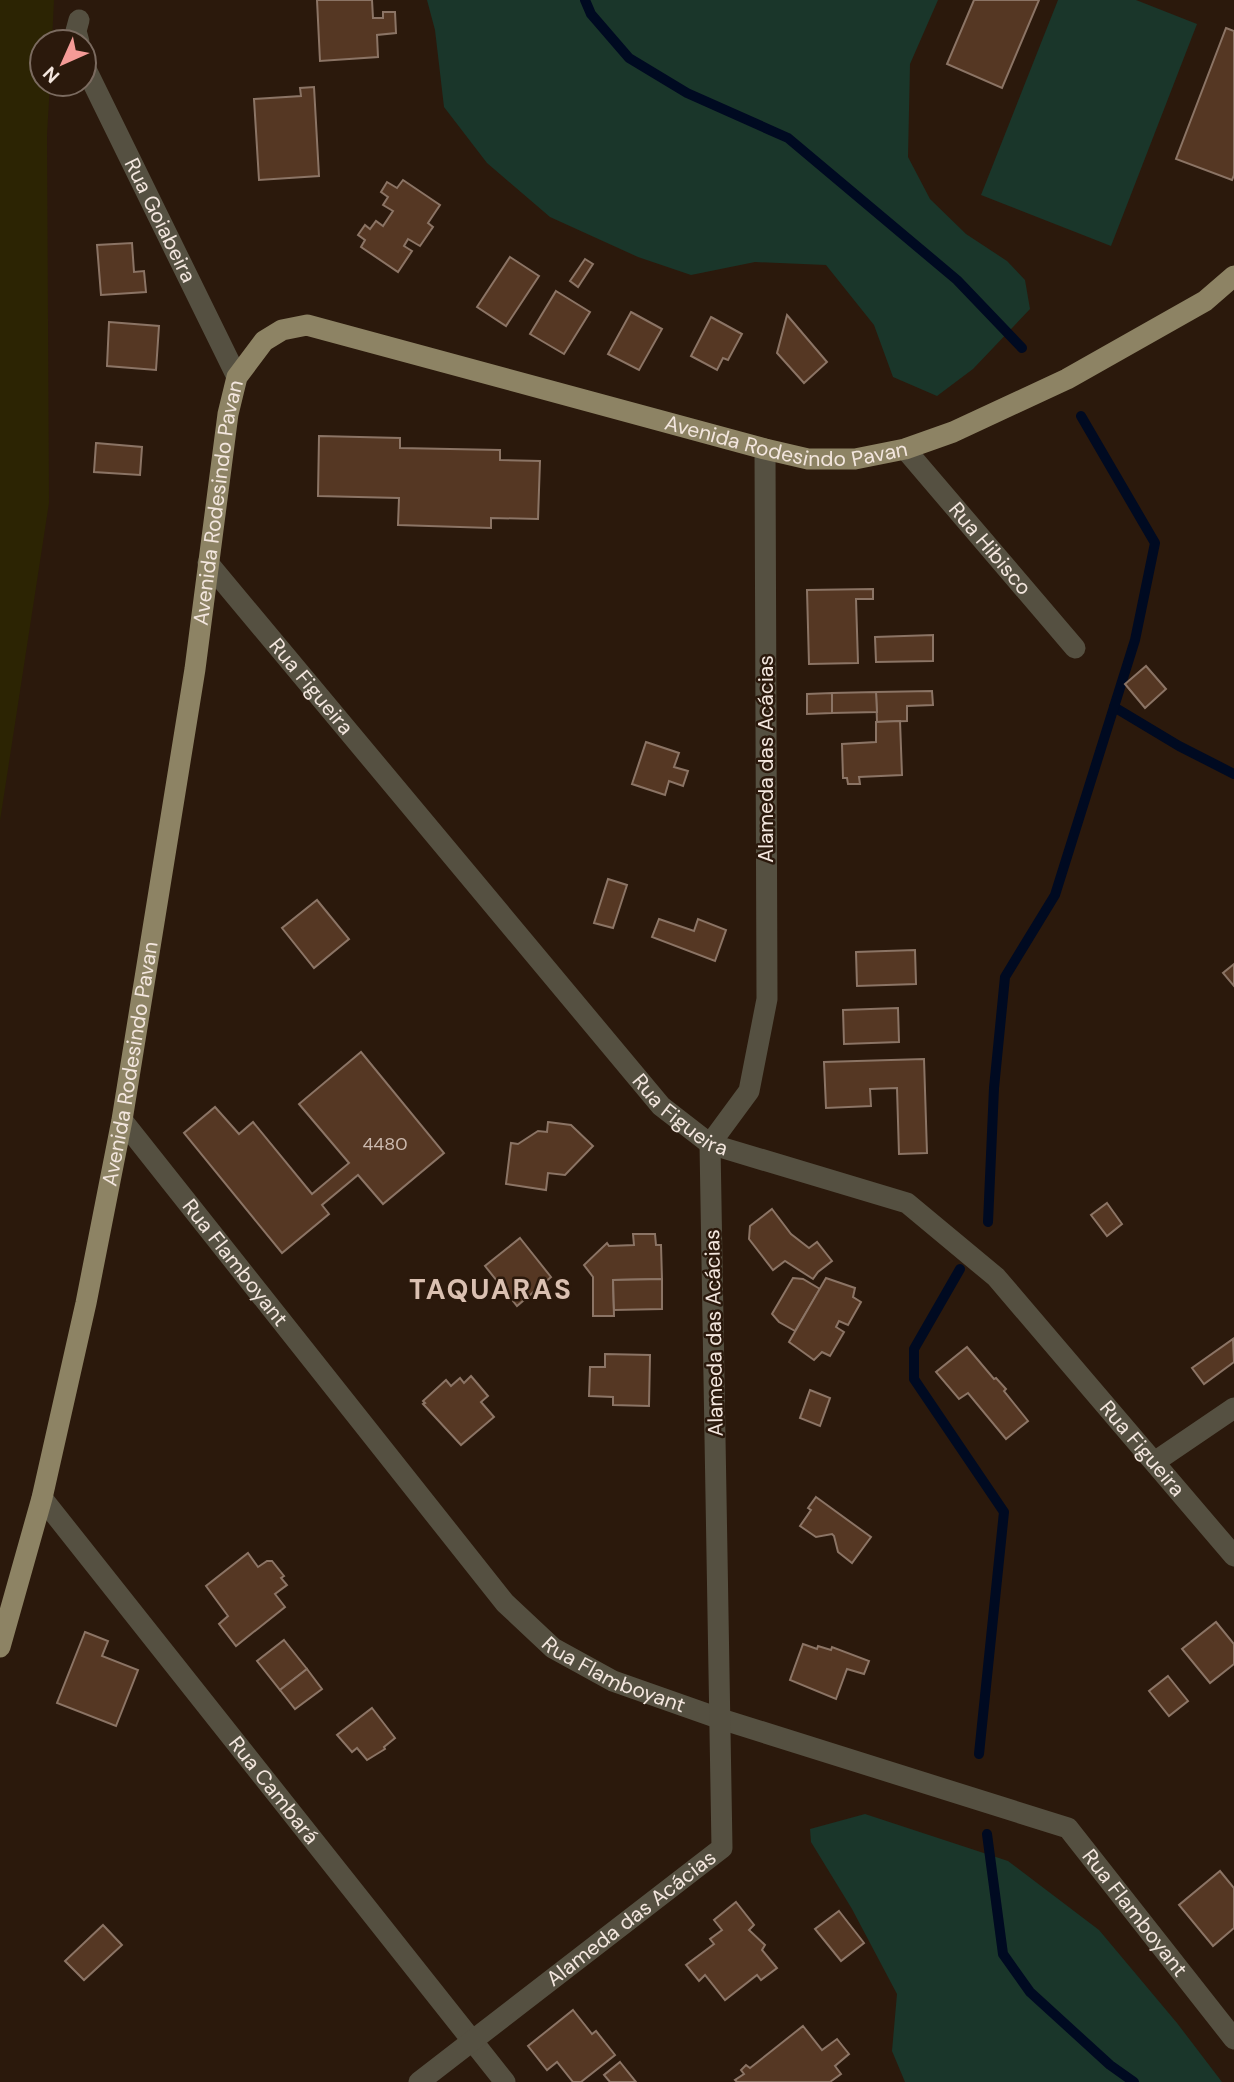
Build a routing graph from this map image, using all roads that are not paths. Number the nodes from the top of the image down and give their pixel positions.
1 (79, 20) dead end
2 (77, 28) edge
3 (98, 94) edge
4 (1234, 276) edge
5 (237, 377) junction
6 (765, 449) junction
7 (905, 449) junction
8 (208, 564) junction
9 (1074, 648) dead end
10 (122, 1120) junction
11 (710, 1144) junction
12 (1234, 1408) edge
13 (1156, 1461) junction
14 (42, 1498) junction
15 (1234, 1556) edge
16 (0, 1647) edge
17 (721, 1719) junction
18 (1234, 2039) edge
19 (472, 2041) junction
20 (419, 2082) edge
21 (505, 2082) edge

1 - 2 street
3 - 5 street, Rua Goiabeira
4 - 7 main road, Avenida Rodesindo Pavan
5 - 6 main road, Avenida Rodesindo Pavan
5 - 8 main road, Avenida Rodesindo Pavan
6 - 7 main road, Avenida Rodesindo Pavan
6 - 11 street, Alameda das Acácias
7 - 9 street, Rua Hibisco
8 - 10 main road, Avenida Rodesindo Pavan
8 - 11 street, Rua Figueira
10 - 14 main road, Avenida Rodesindo Pavan
10 - 17 street, Rua Flamboyant
11 - 13 street, Rua Figueira
11 - 17 street, Alameda das Acácias
12 - 13 street
13 - 15 street, Rua Figueira
14 - 16 main road, Avenida Rodesindo Pavan
14 - 19 street, Rua Cambará
17 - 18 street, Rua Flamboyant
17 - 19 street, Alameda das Acácias
19 - 20 street, Alameda das Acácias
19 - 21 street, Rua Cambará

